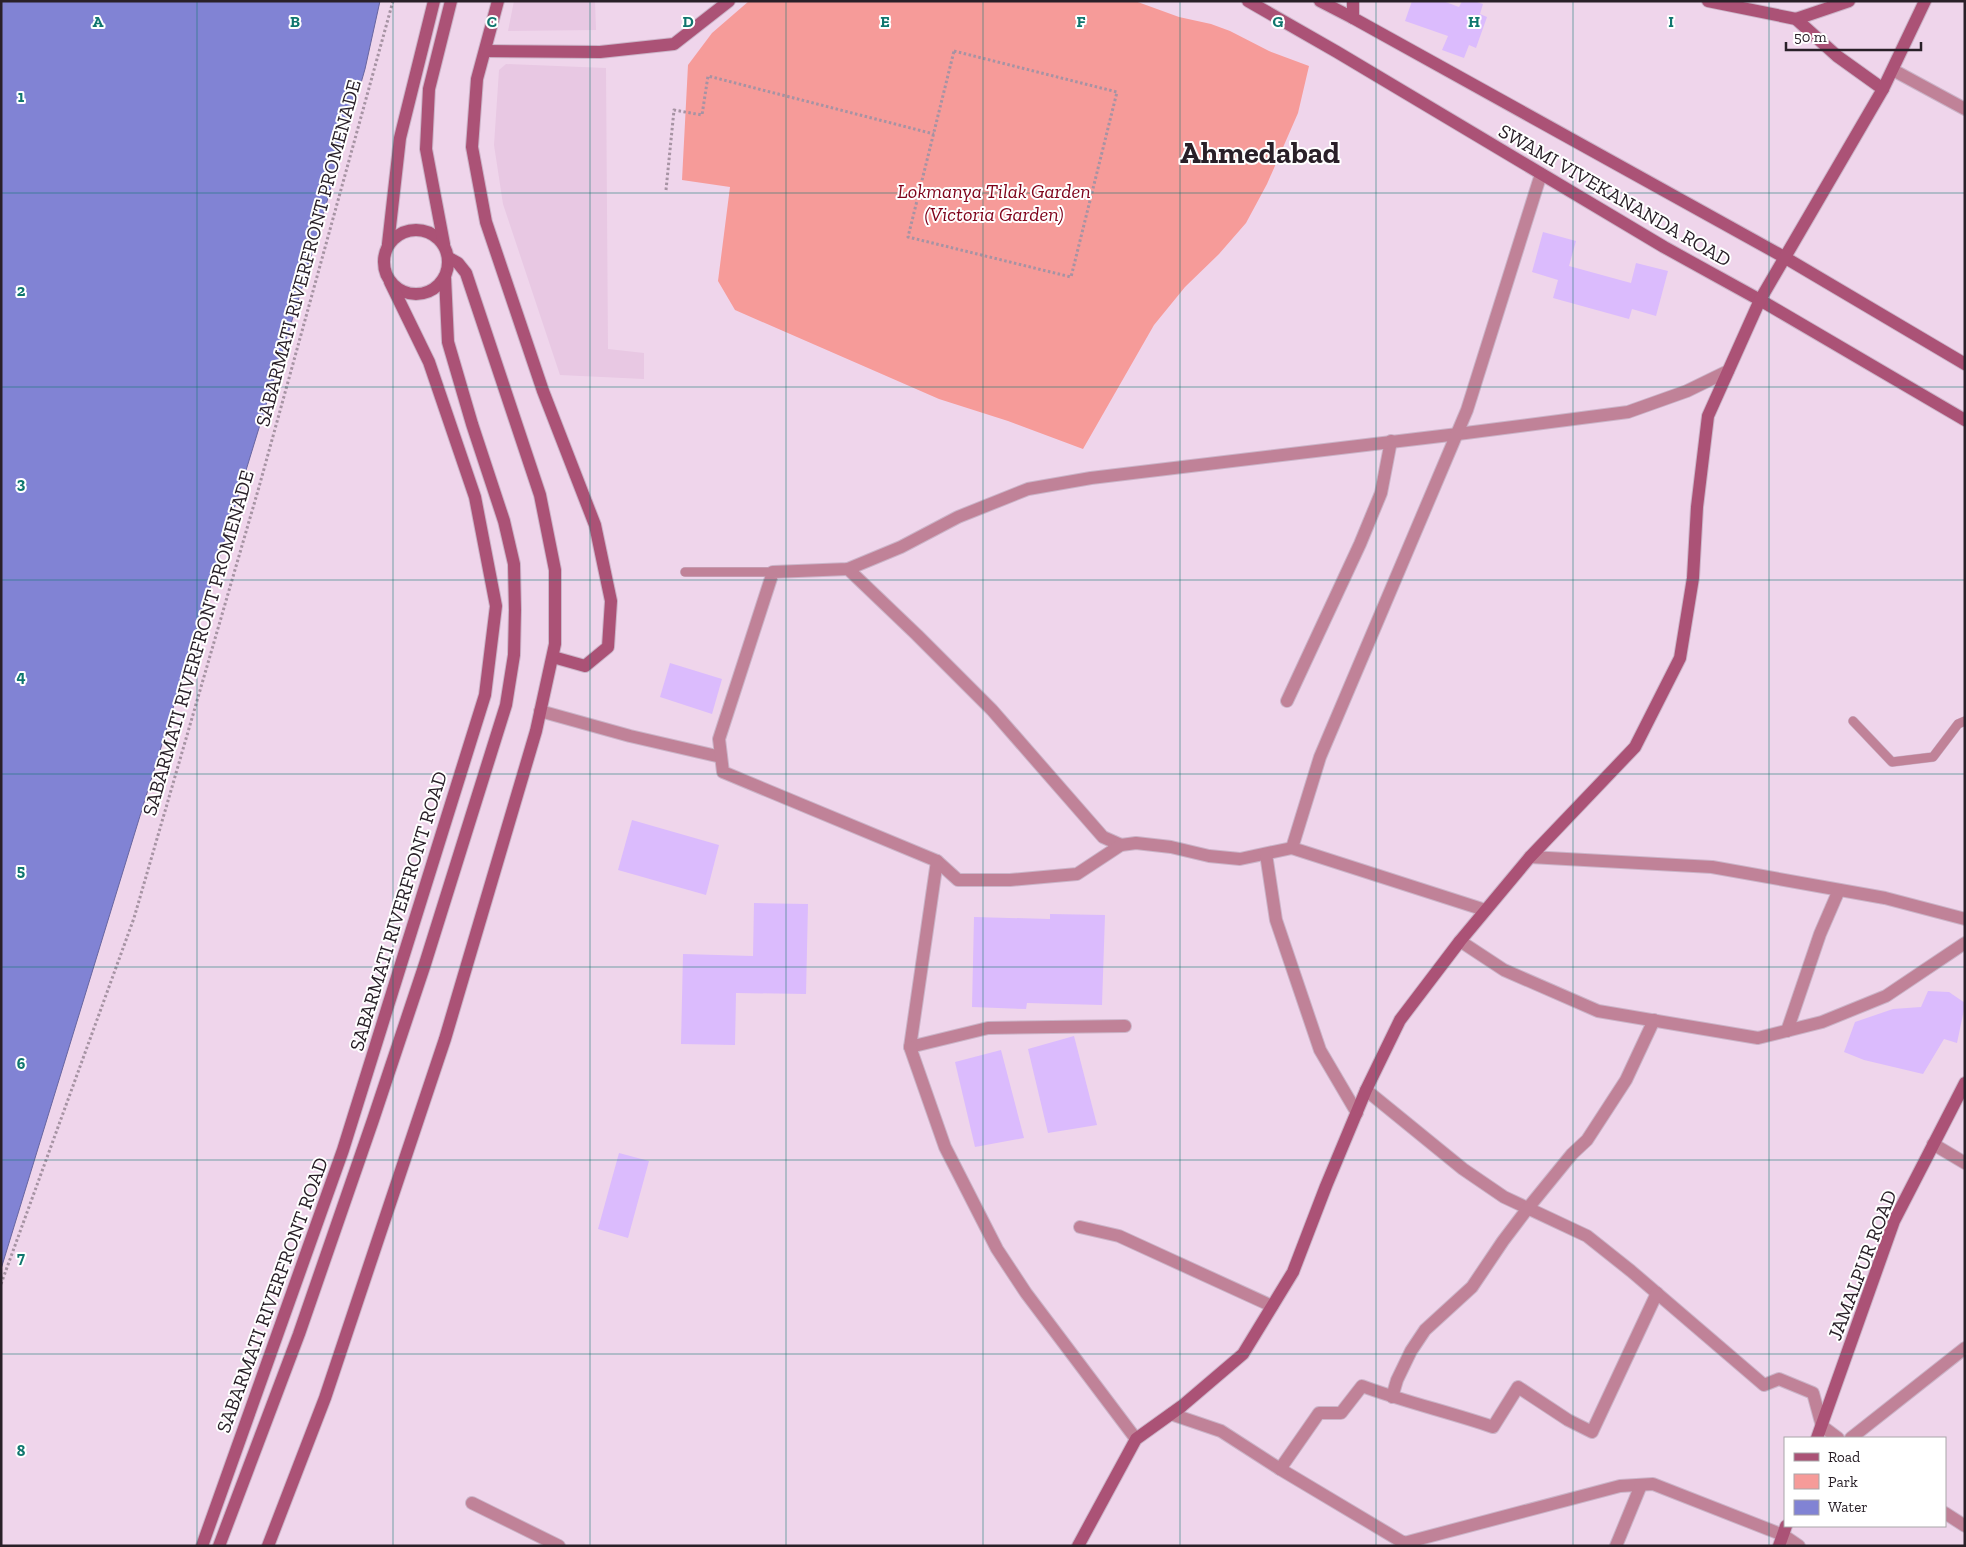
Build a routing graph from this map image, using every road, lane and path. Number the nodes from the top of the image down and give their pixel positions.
1 (393, 1) edge
2 (434, 1) edge
3 (451, 1) edge
4 (498, 1) edge
5 (729, 1) edge
6 (1248, 1) edge
7 (1320, 1) edge
8 (1353, 1) edge
9 (1708, 1) edge
10 (1849, 1) edge
11 (1925, 1) edge
12 (1736, 4) edge
13 (1353, 18) junction
14 (1796, 19) junction
15 (485, 51) junction
16 (1893, 70) junction
17 (1883, 90) junction
18 (1965, 109) edge
19 (934, 134) junction
20 (1541, 174) junction
21 (666, 190) dead end
22 (388, 244) junction
23 (444, 244) junction
24 (1784, 257) junction
25 (449, 258) junction
26 (445, 277) junction
27 (390, 282) junction
28 (1760, 300) junction
29 (1965, 364) edge
30 (1728, 371) junction
31 (1965, 420) edge
32 (1458, 434) junction
33 (1391, 441) junction
34 (848, 569) junction
35 (685, 572) dead end
36 (772, 572) junction
37 (553, 657) junction
38 (1287, 701) dead end
39 (540, 711) junction
40 (1853, 721) dead end
41 (1965, 721) edge
42 (721, 757) junction
43 (1121, 845) junction
44 (1292, 848) junction
45 (1266, 854) junction
46 (1530, 857) junction
47 (937, 861) junction
48 (1839, 890) junction
49 (1486, 910) junction
50 (1965, 919) edge
51 (1460, 941) junction
52 (1965, 943) edge
53 (1654, 1020) junction
54 (1125, 1026) dead end
55 (1788, 1031) junction
56 (910, 1047) junction
57 (1965, 1084) edge
58 (1366, 1090) junction
59 (1357, 1113) junction
60 (1933, 1144) junction
61 (1965, 1163) edge
62 (1528, 1208) junction
63 (1080, 1226) dead end
64 (1, 1284) edge
65 (1657, 1293) junction
66 (1272, 1306) junction
67 (1965, 1348) edge
68 (1392, 1397) junction
69 (1171, 1414) junction
70 (1820, 1432) edge
71 (1835, 1437) edge
72 (1852, 1437) edge
73 (1136, 1439) junction
74 (1280, 1469) junction
75 (1641, 1485) junction
76 (472, 1503) dead end
77 (1946, 1514) edge
78 (1965, 1526) edge
79 (1783, 1536) edge
80 (1390, 1541) edge
81 (202, 1546) edge
82 (220, 1546) edge
83 (268, 1546) edge
84 (559, 1546) edge
85 (1078, 1546) edge
86 (1616, 1546) edge
87 (1799, 1546) edge

1 - 64 path, SABARMATI RIVERFRONT PROMENADE
2 - 22 main road
3 - 23 main road
4 - 15 main road
5 - 15 main road
6 - 20 main road, SWAMI VIVEKANANDA ROAD
7 - 13 main road
8 - 13 main road
9 - 12 main road
10 - 14 main road
11 - 16 main road
12 - 14 main road
13 - 24 main road
14 - 17 main road
15 - 37 main road
16 - 17 main road
16 - 18 street
17 - 24 main road
19 - 19 path
19 - 21 path
20 - 28 main road, SWAMI VIVEKANANDA ROAD
20 - 32 street
22 - 23 main road
22 - 27 main road
23 - 25 main road
24 - 28 main road
24 - 29 main road
25 - 26 main road
25 - 37 main road
26 - 27 main road
26 - 82 main road
27 - 81 main road, SABARMATI RIVERFRONT ROAD
28 - 30 main road
28 - 31 main road, SWAMI VIVEKANANDA ROAD
30 - 32 street
30 - 46 main road
32 - 33 street
32 - 44 street
33 - 34 street
33 - 38 street
34 - 36 street
34 - 43 street
35 - 36 lane
36 - 42 street
37 - 39 main road
39 - 42 street
39 - 83 main road
40 - 41 lane
42 - 47 street
43 - 45 street
43 - 47 street
44 - 45 street
44 - 49 street
45 - 59 street
46 - 48 street
46 - 49 main road
47 - 56 street
48 - 50 street
48 - 55 street
49 - 51 main road
51 - 53 street
51 - 58 main road
52 - 55 street
53 - 55 street
53 - 62 street
54 - 56 street
56 - 73 street
57 - 60 main road, JAMALPUR ROAD
58 - 59 main road
58 - 62 street
59 - 66 main road
60 - 61 street
60 - 70 main road, JAMALPUR ROAD
62 - 65 street
62 - 68 street
63 - 66 street
65 - 68 street
65 - 70 street
66 - 69 main road
67 - 72 street
68 - 74 street
69 - 73 main road
69 - 74 street
70 - 71 street
73 - 85 main road
74 - 80 street
75 - 79 street
75 - 80 street
75 - 86 street
76 - 84 street
77 - 78 street
79 - 87 street

